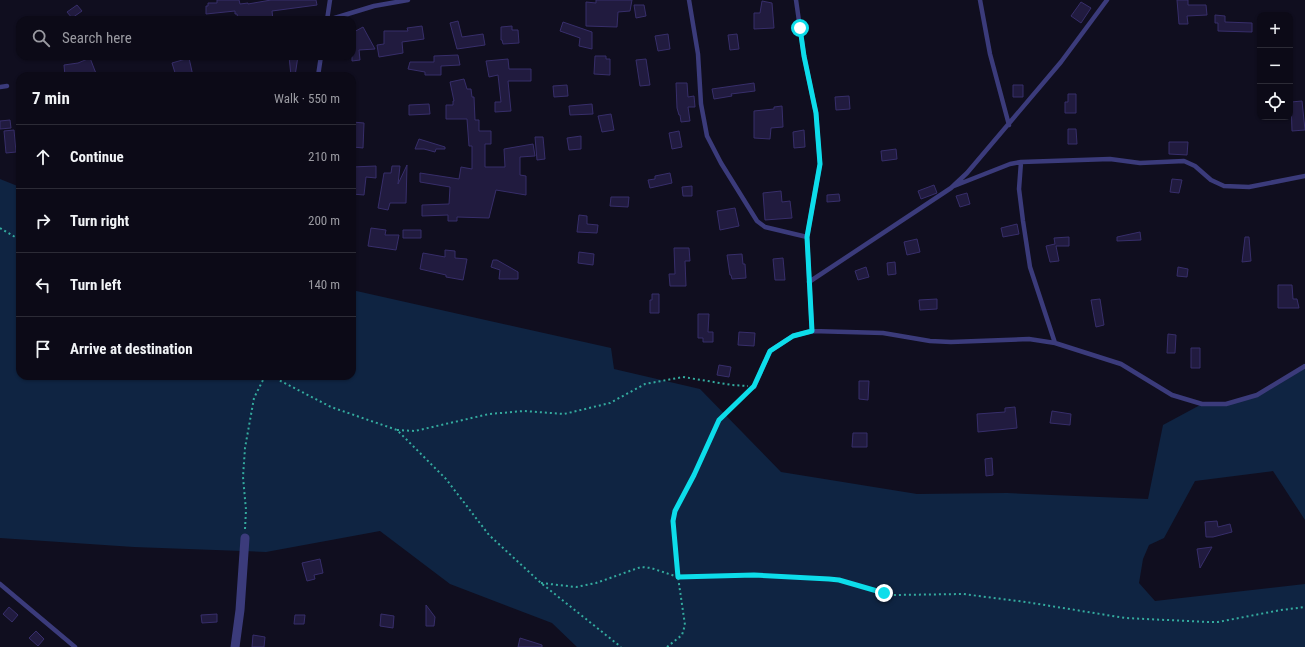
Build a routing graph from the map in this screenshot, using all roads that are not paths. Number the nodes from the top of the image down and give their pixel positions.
1 (330, 0) edge
2 (408, 0) edge
3 (689, 0) edge
4 (796, 0) edge
5 (980, 0) edge
6 (1107, 0) edge
7 (328, 16) edge
8 (340, 16) edge
9 (320, 60) edge
10 (319, 72) edge
11 (7, 86) dead end
12 (0, 87) edge
13 (1009, 125) junction
14 (1021, 162) junction
15 (1305, 176) edge
16 (951, 188) junction
17 (807, 237) junction
18 (809, 282) junction
19 (812, 331) junction
20 (1055, 343) junction
21 (1305, 366) edge
22 (754, 386) road end
23 (245, 538) road end
24 (0, 584) edge
25 (75, 647) edge
26 (235, 647) edge

1 - 7 lane
2 - 8 lane
3 - 17 lane
4 - 17 lane
5 - 13 lane
6 - 13 lane
9 - 10 lane
11 - 12 lane
13 - 16 lane
14 - 15 lane
14 - 16 lane
14 - 20 lane
16 - 18 lane
17 - 18 lane
18 - 19 lane
19 - 20 lane
19 - 22 lane
20 - 21 lane
23 - 26 street
24 - 25 lane

